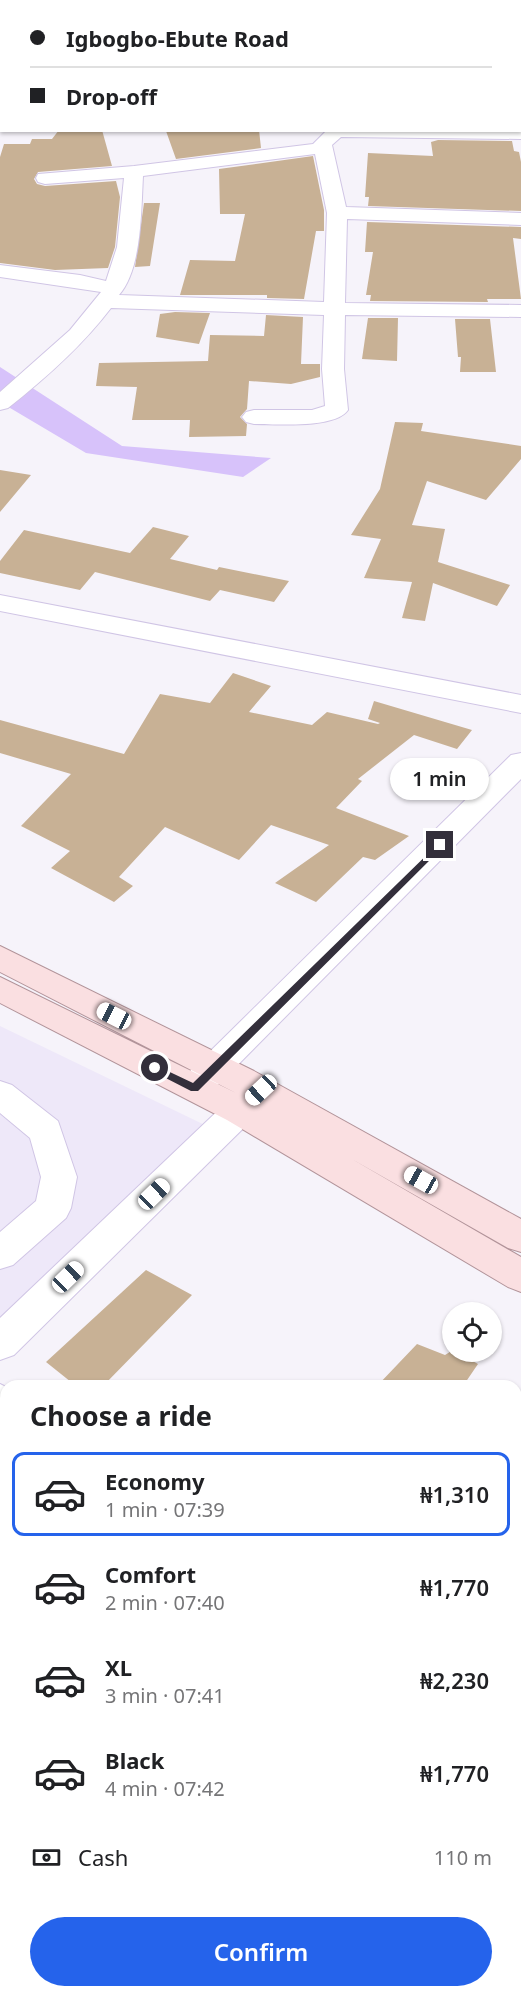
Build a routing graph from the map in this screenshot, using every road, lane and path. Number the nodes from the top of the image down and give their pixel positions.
1 (521, 134) edge
2 (322, 148) junction
3 (134, 172) junction
4 (45, 178) dead end
5 (337, 213) junction
6 (521, 219) edge
7 (0, 271) edge
8 (109, 295) junction
9 (336, 307) junction
10 (521, 311) edge
11 (0, 403) edge
12 (254, 417) dead end
13 (0, 603) edge
14 (521, 704) edge
15 (521, 762) edge
16 (0, 958) edge
17 (0, 989) edge
18 (205, 1078) junction
19 (0, 1094) edge
20 (250, 1100) junction
21 (521, 1237) edge
22 (0, 1254) edge
23 (521, 1276) edge
24 (0, 1343) edge

1 - 2 street
2 - 3 street
2 - 5 street
3 - 4 street
3 - 8 street
5 - 6 street
5 - 9 street
7 - 8 street
8 - 9 street
8 - 11 street
9 - 10 street
9 - 12 street
13 - 14 street
15 - 18 street
16 - 18 main road
17 - 18 main road
18 - 20 main road
19 - 22 street
20 - 21 main road
20 - 23 main road
20 - 24 street

